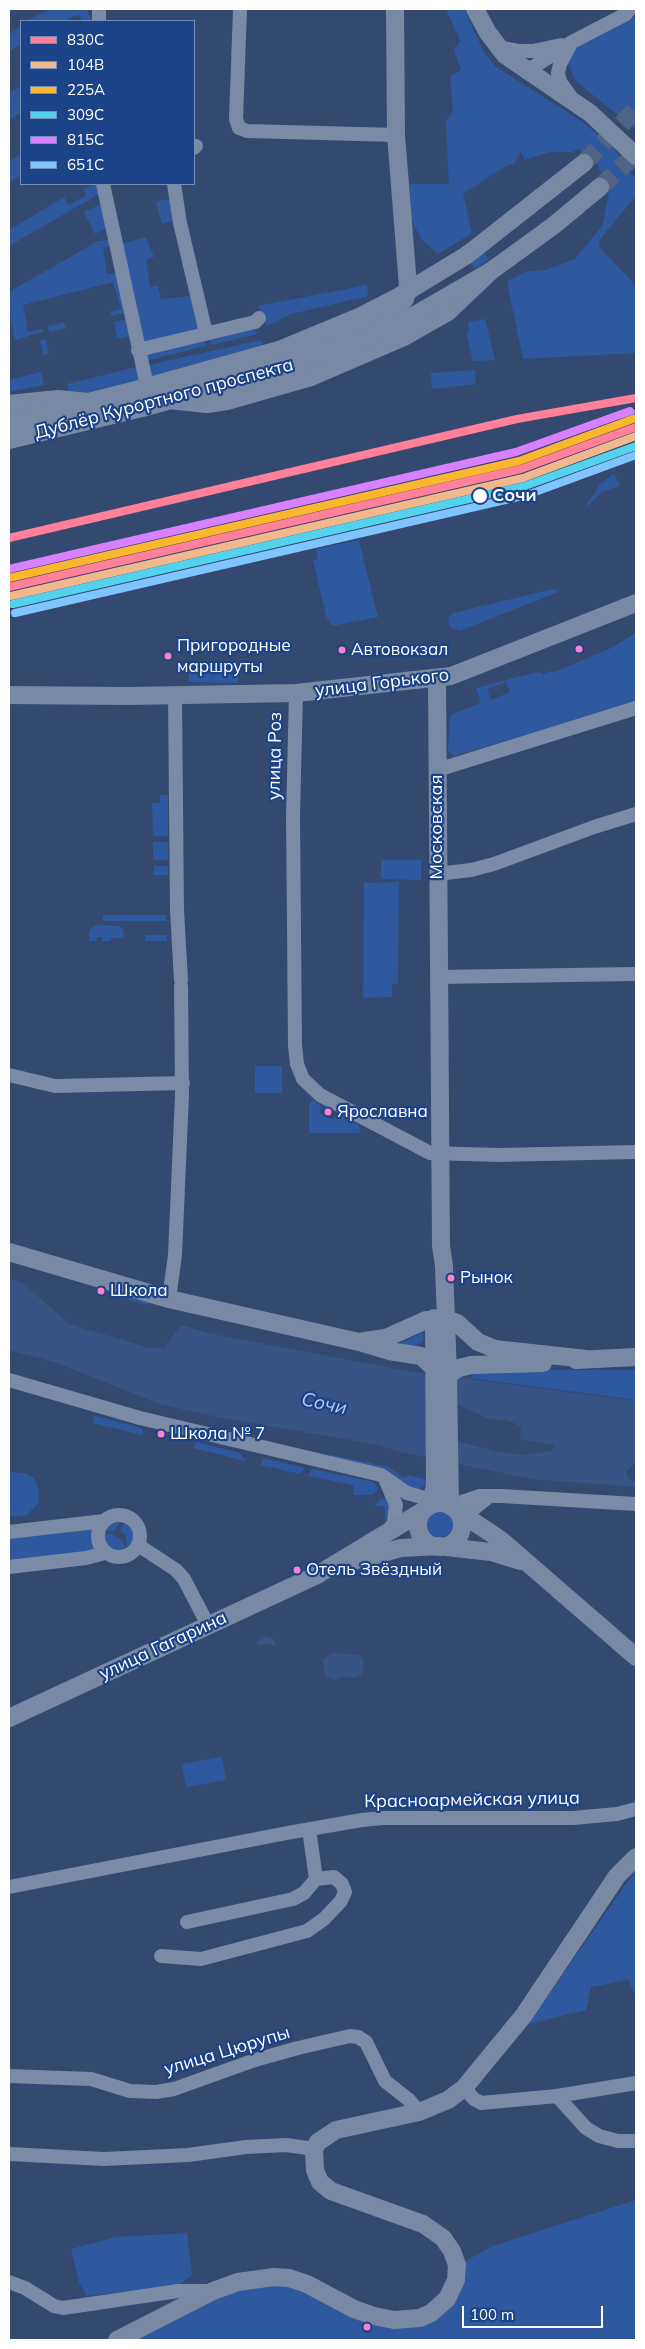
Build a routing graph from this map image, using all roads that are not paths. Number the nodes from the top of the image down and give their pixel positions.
1 (240, 9) edge
2 (395, 9) edge
3 (475, 9) edge
4 (630, 9) edge
5 (572, 42) junction
6 (498, 47) junction
7 (551, 49) junction
8 (524, 69) junction
9 (574, 101) junction
10 (396, 135) junction
11 (636, 156) edge
12 (584, 162) tunnel mouth
13 (103, 185) edge
14 (174, 185) edge
15 (600, 187) tunnel mouth
16 (491, 271) junction
17 (259, 318) dead end
18 (206, 333) junction
19 (138, 350) junction
20 (147, 396) junction
21 (88, 402) junction
22 (9, 404) edge
23 (9, 422) edge
24 (9, 431) edge
25 (9, 440) edge
26 (636, 603) edge
27 (437, 678) junction
28 (296, 693) junction
29 (9, 695) edge
30 (175, 696) junction
31 (636, 708) edge
32 (437, 770) junction
33 (636, 814) edge
34 (437, 874) junction
35 (636, 974) edge
36 (438, 977) junction
37 (9, 1075) edge
38 (183, 1083) junction
39 (636, 1152) edge
40 (440, 1155) junction
41 (9, 1252) edge
42 (169, 1299) junction
43 (440, 1319) junction
44 (359, 1342) junction
45 (636, 1358) edge
46 (586, 1359) junction
47 (440, 1372) junction
48 (9, 1380) edge
49 (384, 1476) junction
50 (439, 1476) junction
51 (414, 1495) junction
52 (636, 1504) edge
53 (434, 1510) junction
54 (104, 1521) junction
55 (9, 1532) edge
56 (387, 1533) junction
57 (138, 1545) junction
58 (438, 1546) junction
59 (106, 1553) junction
60 (528, 1564) junction
61 (9, 1568) edge
62 (317, 1575) junction
63 (208, 1625) junction
64 (636, 1657) edge
65 (9, 1718) edge
66 (636, 1810) edge
67 (309, 1829) junction
68 (636, 1858) edge
69 (316, 1879) junction
70 (9, 1888) edge
71 (187, 1922) dead end
72 (161, 1956) dead end
73 (9, 2076) edge
74 (636, 2083) edge
75 (464, 2088) junction
76 (557, 2096) junction
77 (418, 2112) junction
78 (636, 2141) edge
79 (314, 2149) junction
80 (9, 2154) edge
81 (9, 2282) edge
82 (213, 2291) junction
83 (117, 2340) edge

1 - 10 street
2 - 10 main road
3 - 6 main road
4 - 5 street
5 - 7 street
5 - 8 street
5 - 9 street
6 - 7 street
6 - 8 main road
7 - 8 street
8 - 9 main road
9 - 11 main road
10 - 20 main road
12 - 21 main road, Дублёр Курортного проспекта, bridge
13 - 19 street
14 - 18 street
15 - 16 main road, Дублёр Курортного проспекта
16 - 20 main road, bridge
16 - 25 main road, Дублёр Курортного проспекта, bridge
17 - 18 street
18 - 19 street
19 - 20 street
20 - 24 main road
21 - 22 main road
21 - 23 main road, Дублёр Курортного проспекта, bridge
26 - 27 main road, улица Горького
27 - 28 main road, улица Горького
27 - 32 main road, Московская
28 - 30 main road, улица Горького
28 - 40 street, улица Роз
29 - 30 main road, улица Горького
30 - 38 street
31 - 32 street
32 - 34 main road, Московская
33 - 34 street
34 - 36 main road, Московская
35 - 36 street
36 - 40 main road, Московская
37 - 38 street
38 - 42 street
39 - 40 street
40 - 43 main road, Московская
41 - 42 main road
42 - 44 main road
43 - 44 main road
43 - 46 main road
43 - 47 main road, Московская
44 - 47 main road
45 - 46 main road
46 - 47 main road
47 - 50 main road, Московская
48 - 49 street
49 - 51 street
49 - 53 street
49 - 56 street
50 - 51 street
50 - 53 main road, Московская
51 - 53 street
52 - 53 street
53 - 56 main road
53 - 58 main road
53 - 58 main road, Московская
53 - 60 main road
54 - 55 street
54 - 57 street
54 - 59 street
56 - 62 main road
57 - 59 street
57 - 63 street
58 - 60 main road
58 - 62 main road
59 - 61 street
60 - 64 main road
62 - 63 main road, улица Гагарина
63 - 65 main road, улица Гагарина
66 - 67 street, Красноармейская улица
67 - 69 street
67 - 70 street, Красноармейская улица
68 - 75 main road
69 - 71 street
69 - 72 street
73 - 77 street, улица Цюрупы
74 - 76 street
75 - 76 street
75 - 77 main road
76 - 78 street
77 - 79 main road
79 - 80 street
79 - 82 main road
81 - 82 street
82 - 83 main road

